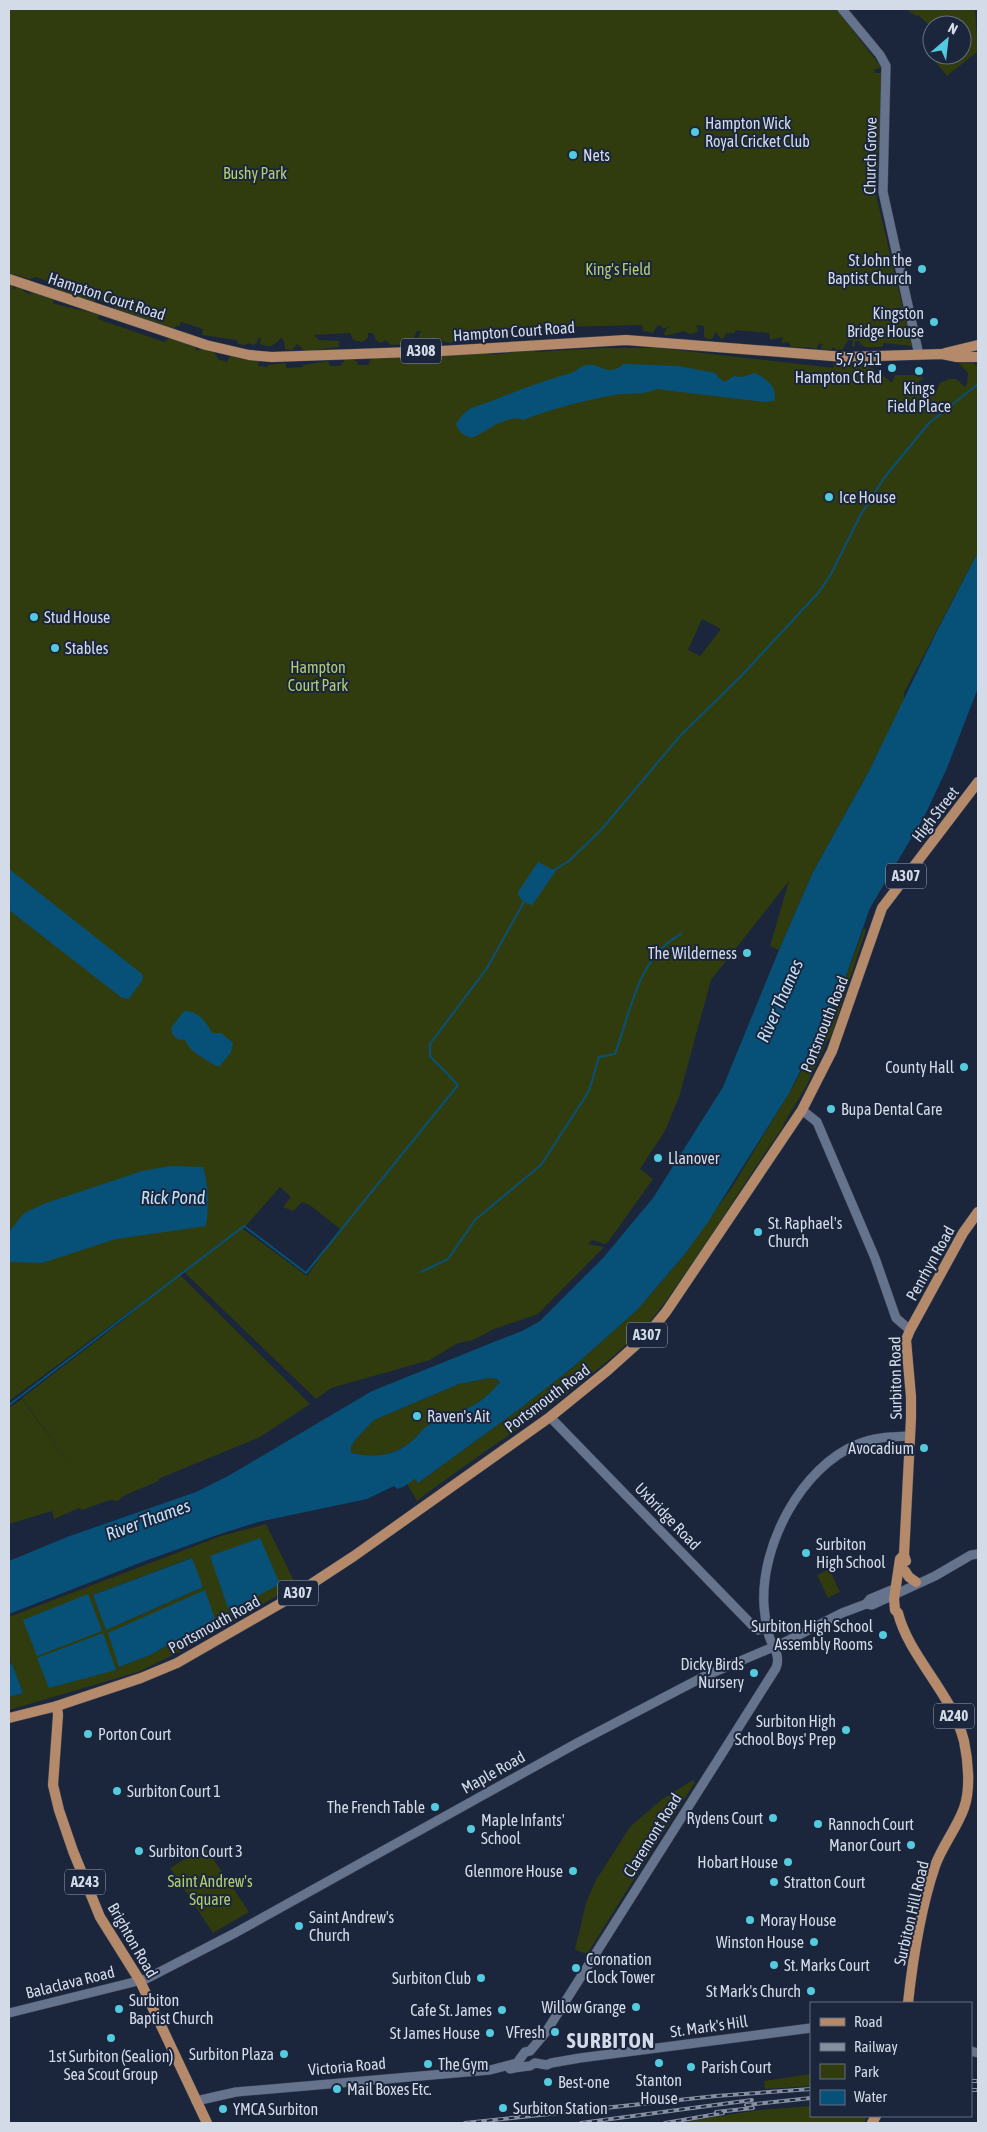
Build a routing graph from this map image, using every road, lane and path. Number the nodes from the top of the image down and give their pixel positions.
1 (842, 9) edge
2 (9, 279) edge
3 (978, 345) edge
4 (942, 354) junction
5 (920, 355) junction
6 (978, 357) edge
7 (978, 782) edge
8 (871, 942) joint
9 (802, 1110) junction
10 (978, 1212) edge
11 (910, 1330) junction
12 (550, 1417) junction
13 (910, 1436) junction
14 (978, 1554) edge
15 (904, 1555) junction
16 (905, 1571) junction
17 (941, 1571) junction
18 (916, 1582) junction
19 (899, 1590) junction
20 (767, 1628) junction
21 (774, 1647) junction
22 (57, 1706) junction
23 (9, 1718) edge
24 (140, 1981) junction
25 (908, 2002) edge
26 (9, 2013) edge
27 (810, 2028) edge
28 (535, 2057) junction
29 (523, 2062) junction
30 (196, 2101) junction
31 (207, 2123) edge

1 - 5 main road, Church Grove
2 - 5 main road, Hampton Court Road / A308
3 - 4 main road, Hampton Court Road / A308
4 - 5 main road, Hampton Court Road / A308
4 - 6 main road, Hampton Court Road / A308
7 - 8 main road, High Street / A307
8 - 9 main road, Portsmouth Road / A307
9 - 11 main road, Surbiton Road
9 - 12 main road, Portsmouth Road / A307
10 - 11 main road, Penrhyn Road / A240
11 - 13 main road, Surbiton Road / A240
12 - 20 main road, Uxbridge Road
12 - 22 main road, Portsmouth Road / A307
13 - 15 main road, Surbiton Road / A240
13 - 20 main road
14 - 17 main road
15 - 16 main road, Surbiton Road / A240
15 - 19 main road, Surbiton Road / A240
16 - 18 main road
16 - 19 main road, Surbiton Road / A240
17 - 18 main road
17 - 19 main road
18 - 19 main road
19 - 21 main road, Maple Road
19 - 25 main road, Surbiton Hill Road / A240
20 - 21 main road
21 - 24 main road, Maple Road
21 - 28 main road, Claremont Road
22 - 23 main road, Portsmouth Road / A307
22 - 24 main road, Brighton Road / A243
24 - 26 main road, Balaclava Road
24 - 30 main road, Brighton Road / A243
27 - 28 main road, St. Mark's Hill
28 - 29 main road, St. Mark's Hill
28 - 29 main road, Claremont Road
29 - 30 main road, Victoria Road
30 - 31 main road, Brighton Road / A243

